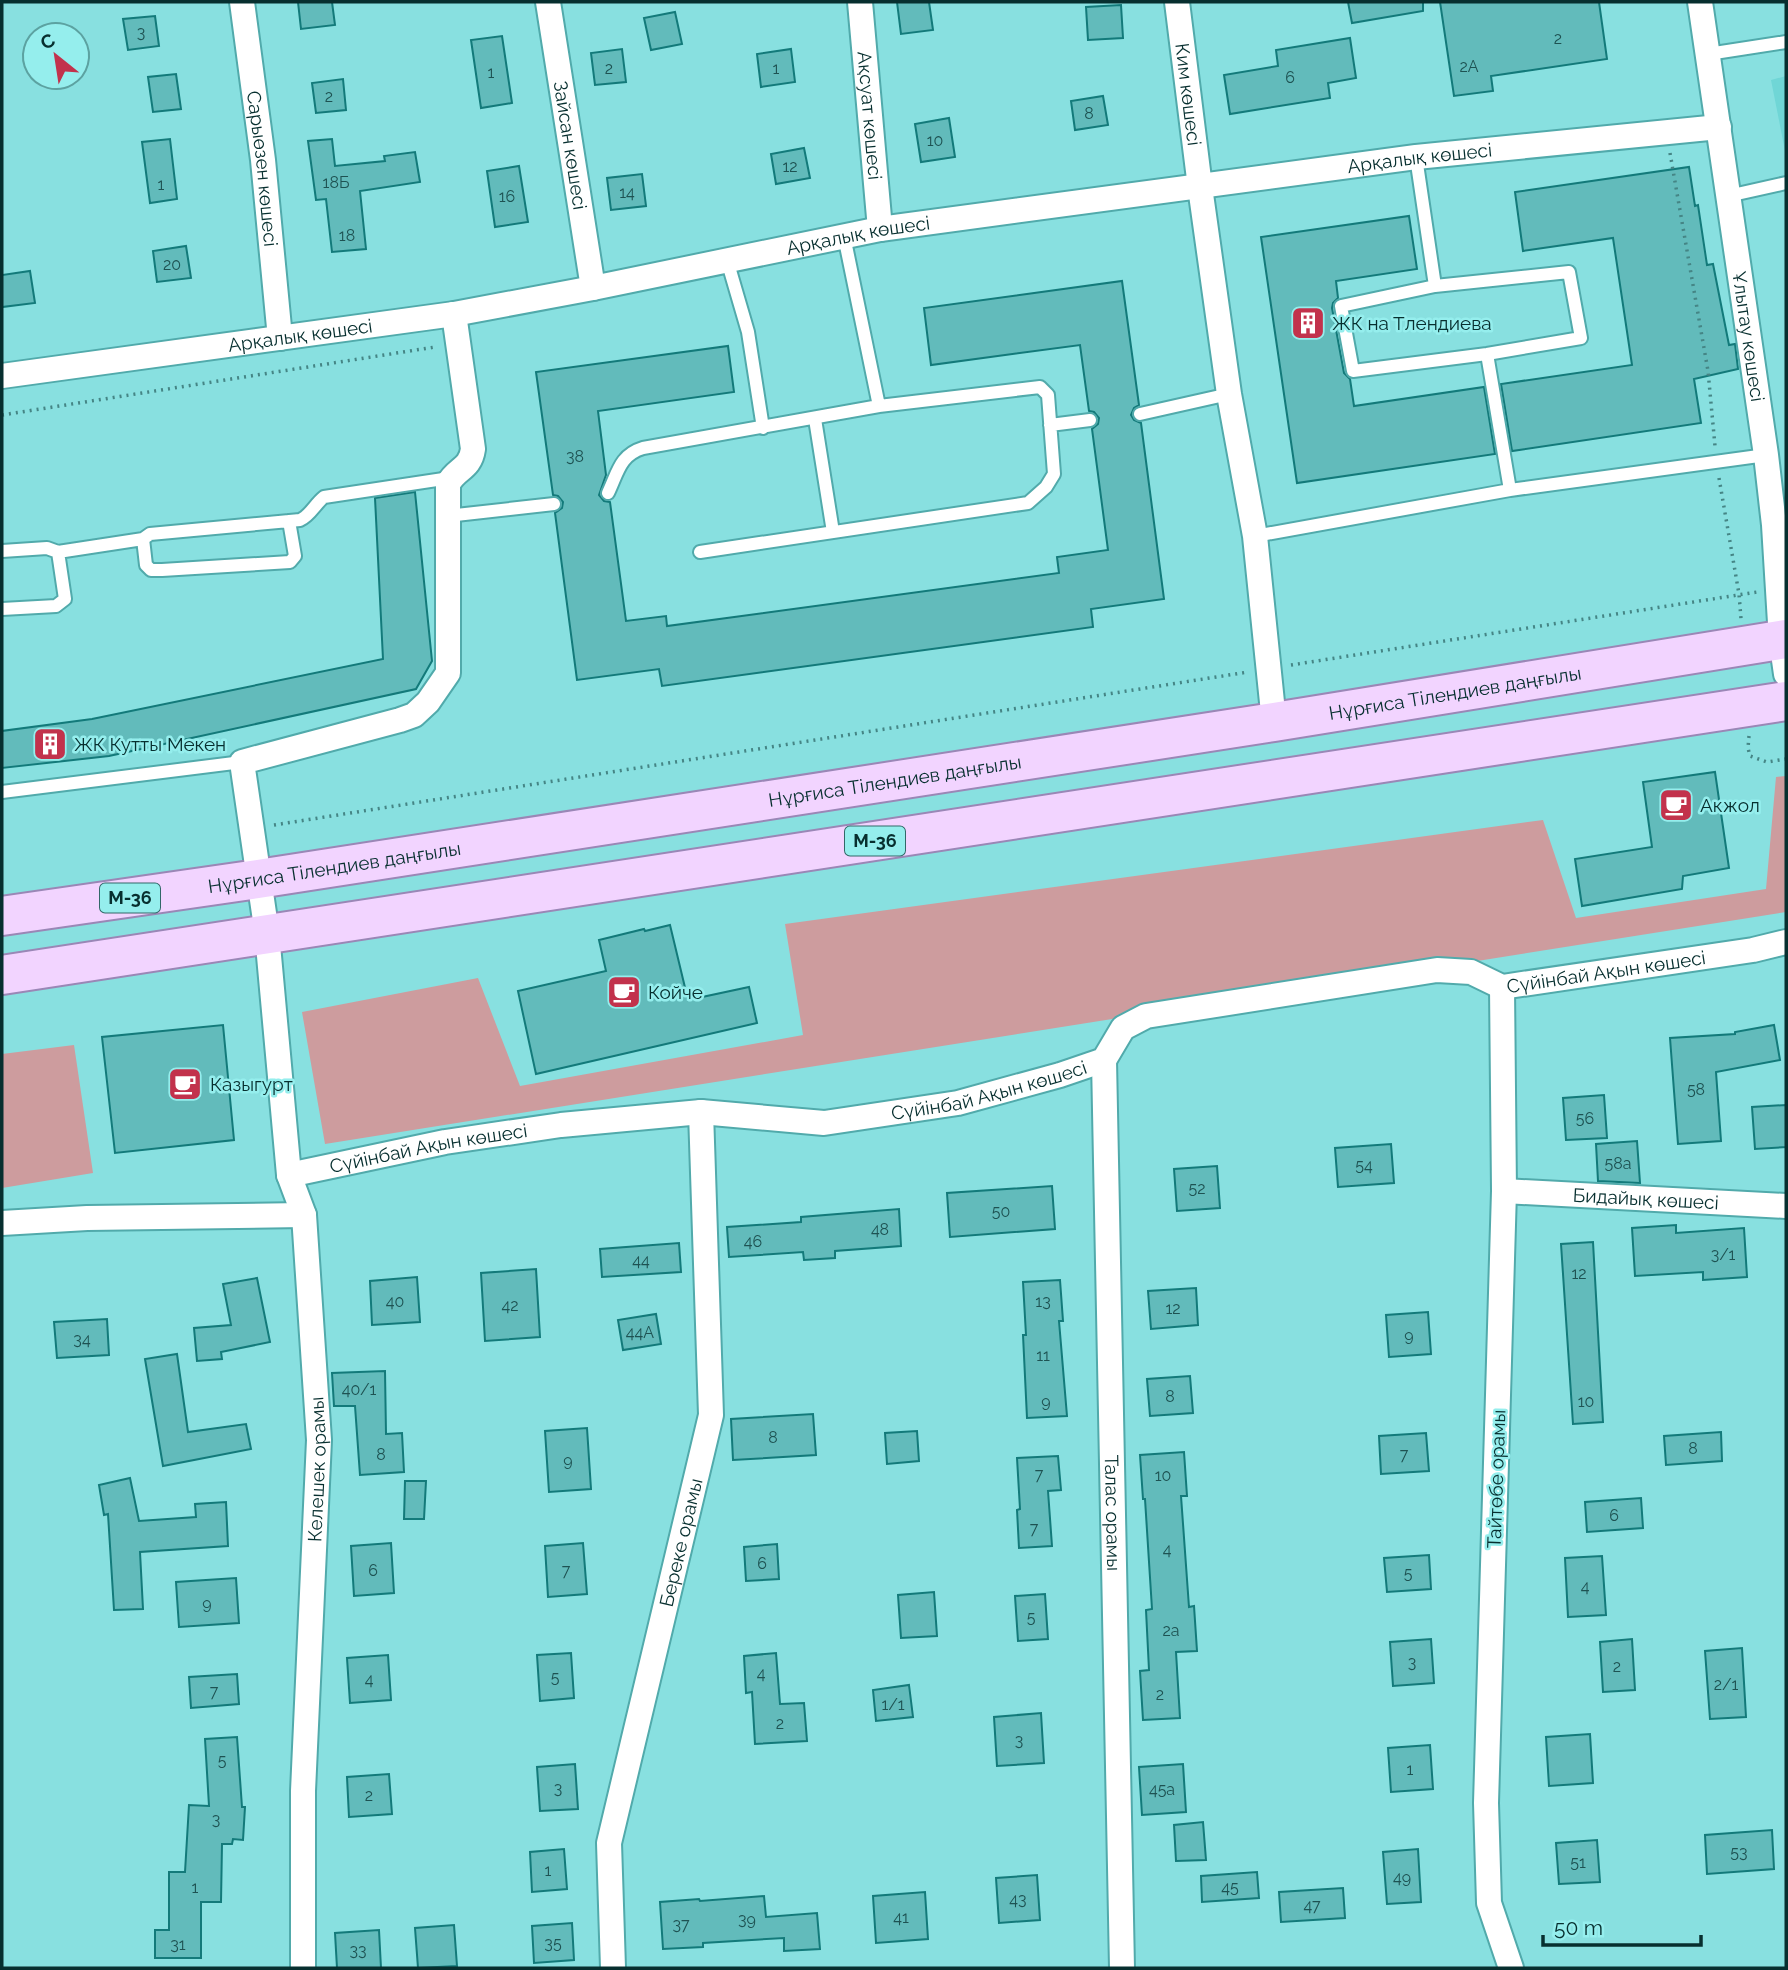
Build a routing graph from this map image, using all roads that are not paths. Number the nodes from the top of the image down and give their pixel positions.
1 (242, 2) edge
2 (548, 2) edge
3 (860, 2) edge
4 (1177, 2) edge
5 (1700, 2) edge
6 (1786, 42) edge
7 (1708, 54) junction
8 (1718, 127) junction
9 (1416, 157) junction
10 (1786, 183) edge
11 (1200, 187) junction
12 (1728, 196) junction
13 (880, 229) junction
14 (844, 236) junction
15 (727, 260) junction
16 (1435, 286) junction
17 (593, 288) junction
18 (454, 314) junction
19 (280, 338) junction
20 (1487, 354) junction
21 (2, 376) edge
22 (1229, 394) junction
23 (879, 406) junction
24 (1140, 414) dead end
25 (815, 419) junction
26 (1090, 420) dead end
27 (1050, 425) junction
28 (762, 428) junction
29 (1766, 455) junction
30 (451, 478) junction
31 (1510, 490) junction
32 (608, 492) dead end
33 (554, 504) dead end
34 (447, 516) junction
35 (289, 521) junction
36 (833, 532) junction
37 (1255, 536) junction
38 (143, 540) junction
39 (2, 551) edge
40 (58, 552) junction
41 (699, 552) dead end
42 (2, 609) edge
43 (1784, 650) edge
44 (1786, 701) edge
45 (1275, 722) junction
46 (242, 762) junction
47 (2, 792) edge
48 (258, 879) junction
49 (2, 916) edge
50 (267, 934) junction
51 (1786, 942) edge
52 (2, 975) edge
53 (1502, 987) junction
54 (1104, 1060) junction
55 (701, 1112) junction
56 (289, 1175) junction
57 (1504, 1191) junction
58 (1786, 1206) edge
59 (304, 1216) junction
60 (2, 1223) edge
61 (303, 1968) edge
62 (613, 1968) edge
63 (1122, 1968) edge
64 (1511, 1968) edge

1 - 19 street, Сарыөзен көшесі
2 - 17 street, Зайсан көшесі
3 - 13 street, Ақсуат көшесі
4 - 11 street, Ким көшесі
5 - 7 street, Ұлытау көшесі
6 - 7 lane
7 - 8 street, Ұлытау көшесі
8 - 9 street, Арқалық көшесі
8 - 12 street, Ұлытау көшесі
9 - 11 street, Арқалық көшесі
9 - 16 lane
10 - 12 lane
11 - 13 street, Арқалық көшесі
11 - 22 street, Ким көшесі
12 - 29 street, Ұлытау көшесі
13 - 14 street, Арқалық көшесі
14 - 15 street, Арқалық көшесі
14 - 23 lane
15 - 17 street, Арқалық көшесі
15 - 28 lane
16 - 20 lane
16 - 20 lane
17 - 18 street, Арқалық көшесі
18 - 19 street, Арқалық көшесі
18 - 30 street
19 - 21 street, Арқалық көшесі
20 - 31 lane
22 - 24 lane
22 - 37 street, Ким көшесі
23 - 25 lane
23 - 27 lane
25 - 28 lane
25 - 36 lane
26 - 27 lane
27 - 36 lane
28 - 32 lane
29 - 31 lane
29 - 43 street, Ұлытау көшесі
30 - 34 street
30 - 35 lane
31 - 37 lane
33 - 34 lane
34 - 46 street
35 - 38 lane
35 - 38 lane
36 - 41 lane
37 - 45 street, Ким көшесі
38 - 40 lane
39 - 40 lane
40 - 42 lane
43 - 45 main road, Нұрғиса Тілендиев даңғылы / M-36
44 - 50 main road, M-36
45 - 48 main road, Нұрғиса Тілендиев даңғылы / M-36
46 - 47 lane
46 - 48 street
48 - 49 main road, Нұрғиса Тілендиев даңғылы / M-36
48 - 50 street
50 - 52 main road, M-36
50 - 56 street, Келешек орамы
51 - 53 street, Сүйінбай Ақын көшесі
53 - 54 street, Сүйінбай Ақын көшесі
53 - 57 street, Тайтөбе орамы
54 - 55 street, Сүйінбай Ақын көшесі
54 - 63 street, Талас орамы
55 - 56 street, Сүйінбай Ақын көшесі
55 - 62 street, Береке орамы
56 - 59 street, Келешек орамы
57 - 58 street, Бидайық көшесі
57 - 64 street, Тайтөбе орамы
59 - 60 street
59 - 61 street, Келешек орамы

